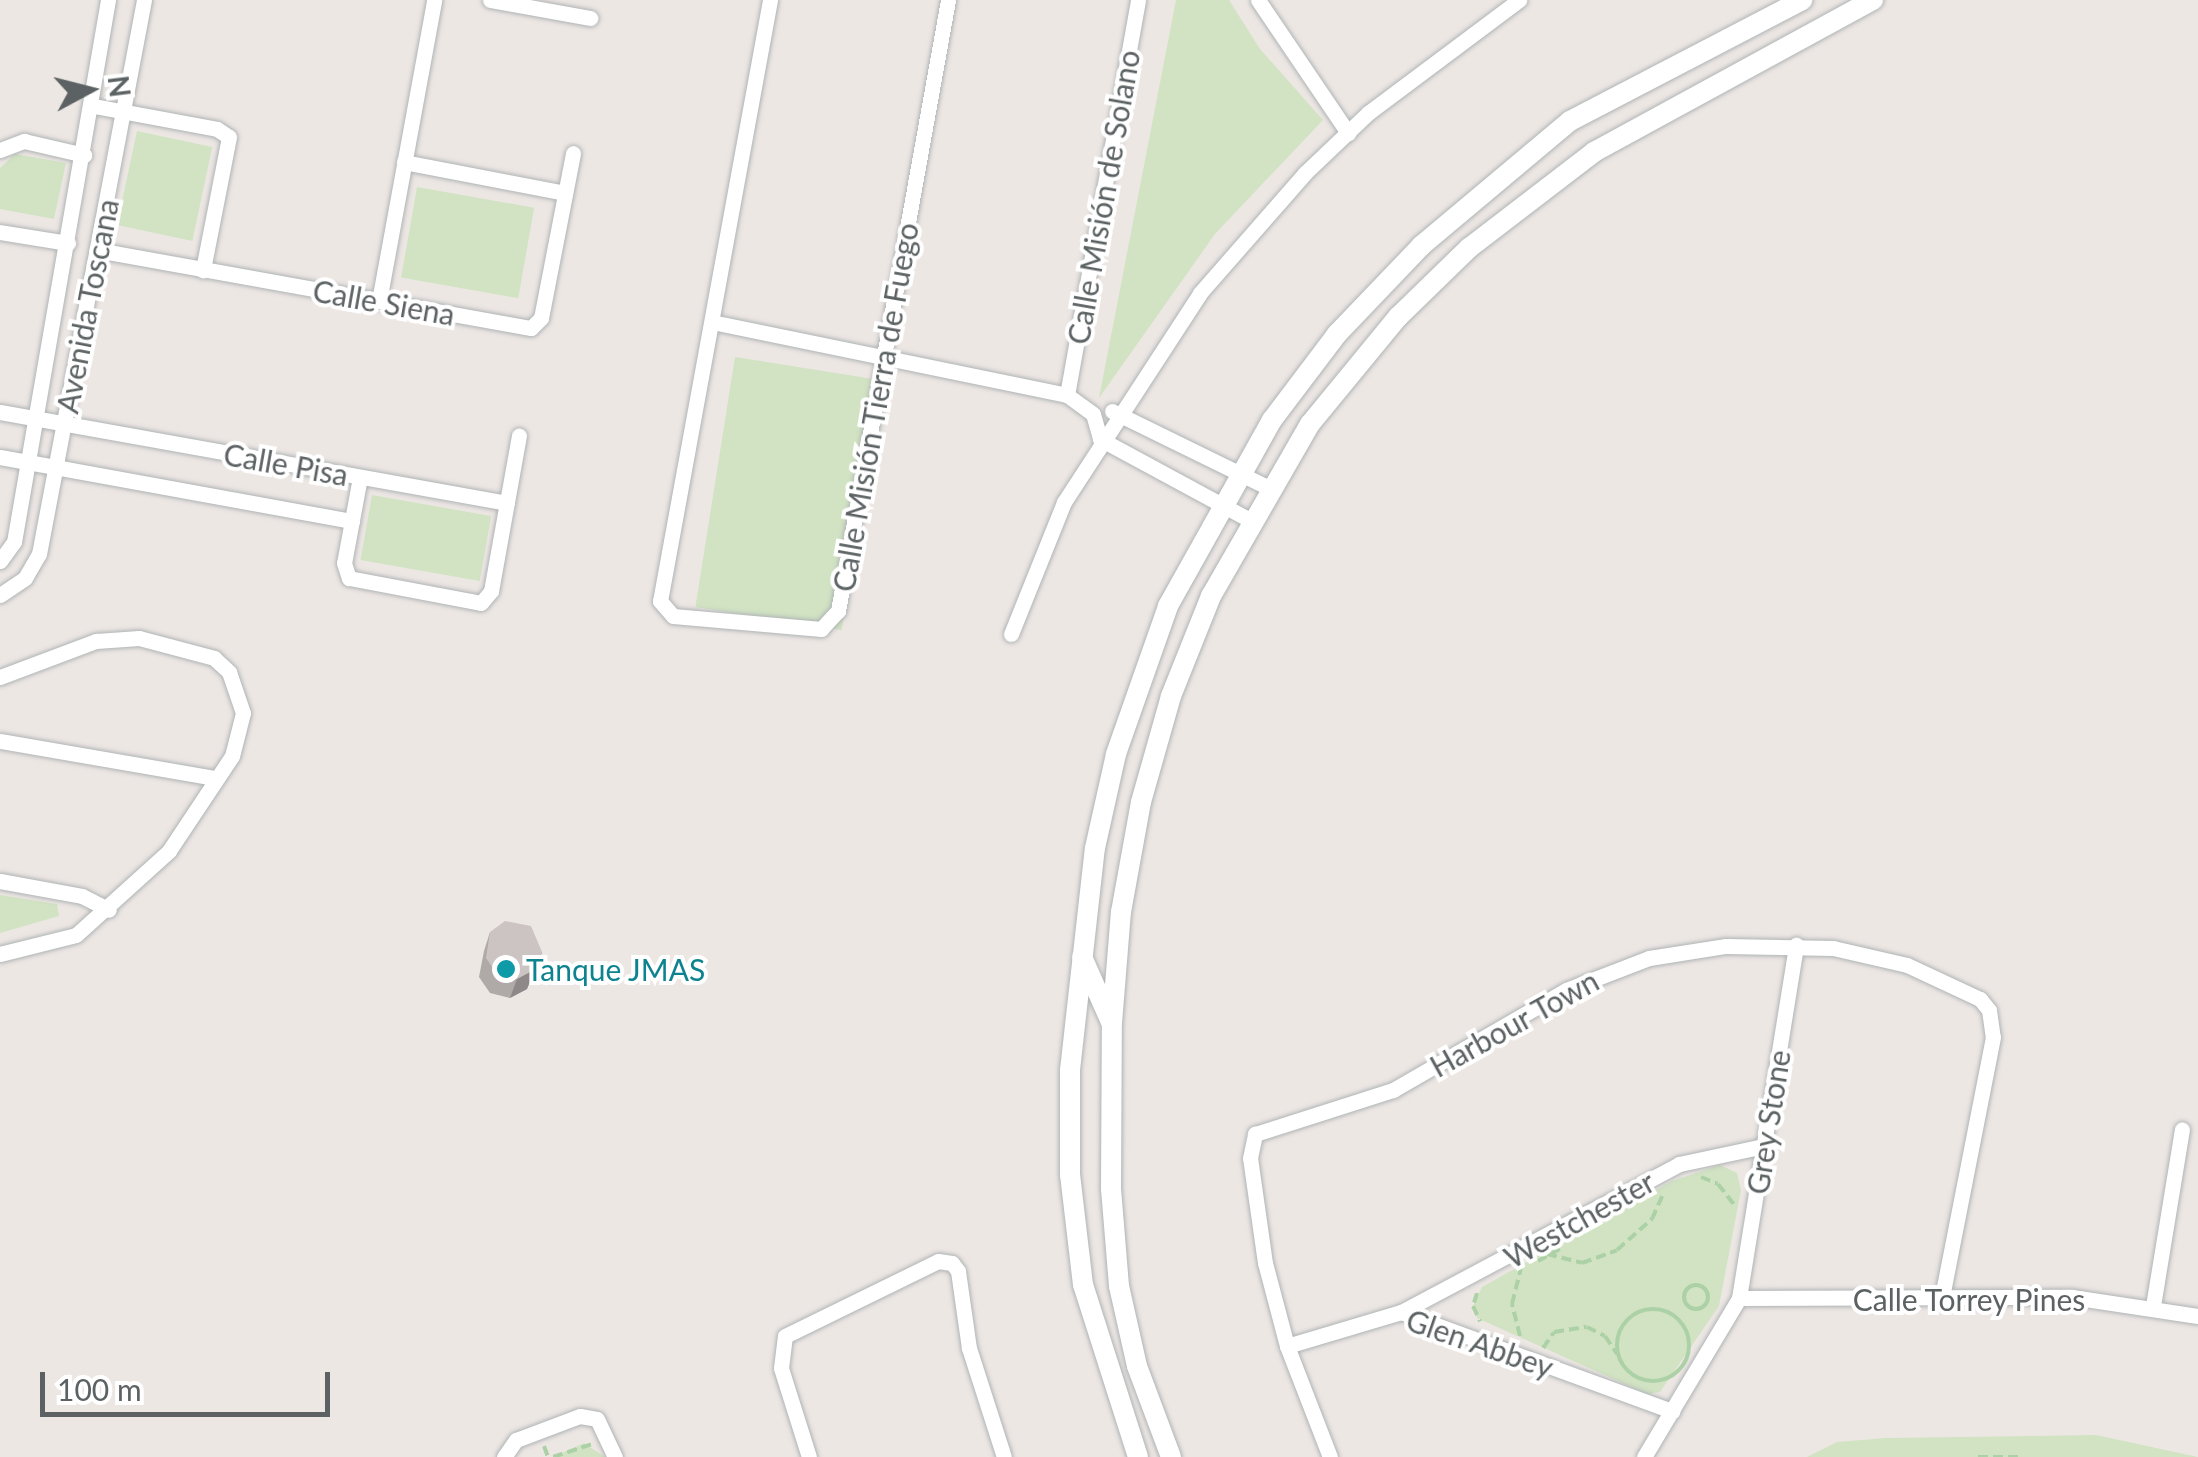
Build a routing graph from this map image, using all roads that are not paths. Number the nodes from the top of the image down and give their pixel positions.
1 (108, 0) edge
2 (144, 0) edge
3 (434, 0) edge
4 (490, 0) edge
5 (770, 0) edge
6 (948, 0) edge
7 (1138, 0) edge
8 (1258, 0) edge
9 (1519, 0) edge
10 (1802, 0) edge
11 (1873, 0) edge
12 (1491, 7) edge
13 (590, 18) dead end
14 (94, 106) junction
15 (124, 112) junction
16 (1348, 133) junction
17 (0, 150) edge
18 (573, 152) dead end
19 (84, 155) junction
20 (404, 162) junction
21 (565, 193) junction
22 (0, 232) edge
23 (68, 243) junction
24 (97, 250) junction
25 (204, 270) junction
26 (378, 301) junction
27 (712, 322) junction
28 (885, 354) junction
29 (1067, 395) junction
30 (1120, 410) junction
31 (0, 412) edge
32 (1093, 414) junction
33 (36, 419) junction
34 (64, 425) junction
35 (519, 436) dead end
36 (1100, 439) junction
37 (0, 458) edge
38 (29, 463) junction
39 (56, 468) junction
40 (1238, 472) junction
41 (360, 477) junction
42 (1268, 488) junction
43 (507, 503) junction
44 (1220, 504) junction
45 (1250, 520) junction
46 (352, 521) junction
47 (0, 561) edge
48 (0, 596) edge
49 (1011, 634) dead end
50 (0, 677) edge
51 (0, 741) edge
52 (214, 778) junction
53 (0, 881) edge
54 (109, 910) junction
55 (1796, 945) junction
56 (1080, 950) junction
57 (0, 954) edge
58 (1112, 1023) junction
59 (2182, 1130) dead end
60 (1764, 1146) junction
61 (1739, 1298) junction
62 (1942, 1298) junction
63 (2153, 1306) junction
64 (1401, 1312) junction
65 (2198, 1316) edge
66 (1287, 1346) junction
67 (1672, 1410) junction
68 (609, 1454) edge
69 (504, 1457) edge
70 (810, 1457) edge
71 (1004, 1457) edge
72 (1138, 1457) edge
73 (1172, 1457) edge
74 (1330, 1457) edge
75 (1644, 1457) edge

1 - 14 street, Avenida Toscana
2 - 15 street, Avenida Toscana
3 - 20 street
4 - 13 street
5 - 27 street, Calle Misión Tierra de Fuego
6 - 28 street, Calle Misión Tierra de Fuego
7 - 29 street, Calle Misión de Solano
8 - 16 street
9 - 12 street
10 - 40 main road
11 - 42 main road
12 - 16 street
14 - 15 street
14 - 19 street, Avenida Toscana
15 - 24 street, Avenida Toscana
15 - 25 street
16 - 30 street
17 - 19 street
18 - 21 street, Calle Siena
19 - 23 street, Avenida Toscana
20 - 21 street
20 - 26 street
21 - 26 street, Calle Siena
22 - 23 street
23 - 33 street, Avenida Toscana
24 - 25 street, Calle Siena
24 - 34 street, Avenida Toscana
25 - 26 street, Calle Siena
27 - 28 street
27 - 28 street, Calle Misión Tierra de Fuego
28 - 29 street
29 - 32 street
30 - 32 street
30 - 36 street
30 - 40 street
31 - 33 street, Calle Pisa
32 - 36 street
33 - 34 street, Calle Pisa
33 - 38 street, Avenida Toscana
34 - 39 street, Avenida Toscana
34 - 41 street, Calle Pisa
35 - 43 street
36 - 44 street
36 - 49 street
37 - 38 street, Calle Pisa
38 - 39 street, Calle Pisa
38 - 47 street, Avenida Toscana
39 - 46 street, Calle Pisa
39 - 48 street, Avenida Toscana
40 - 42 street
40 - 44 main road
41 - 43 street, Calle Pisa
41 - 46 street
42 - 45 main road
43 - 46 street
44 - 45 street
44 - 56 main road
45 - 58 main road
50 - 52 street
51 - 52 street
52 - 54 street
53 - 54 street
54 - 57 street
55 - 60 street, Grey Stone
55 - 62 street, Harbour Town
55 - 66 street, Harbour Town
56 - 58 main road
56 - 72 main road
58 - 73 main road
59 - 63 street
60 - 61 street, Grey Stone
60 - 64 street, Westchester
61 - 62 street, Calle Torrey Pines
61 - 67 street
62 - 63 street, Calle Torrey Pines
63 - 65 street, Calle Torrey Pines
64 - 66 street, Glen Abbey
64 - 67 street, Glen Abbey
66 - 74 street, Harbour Town
67 - 75 street
68 - 69 street
70 - 71 street

